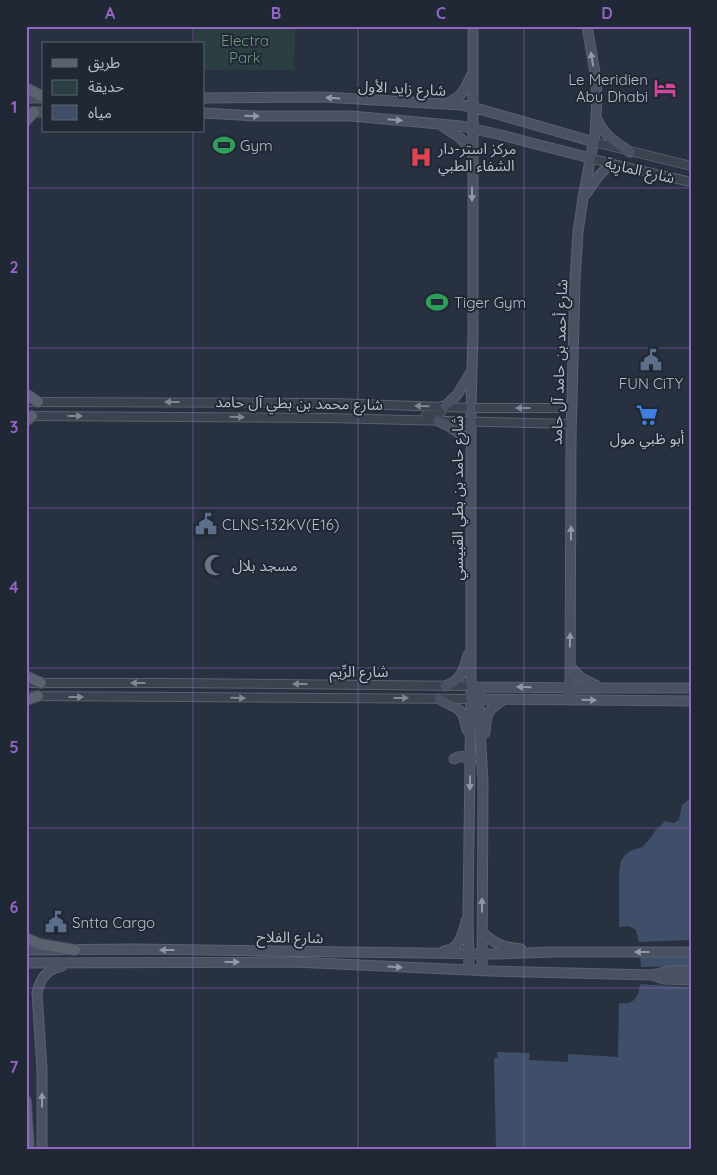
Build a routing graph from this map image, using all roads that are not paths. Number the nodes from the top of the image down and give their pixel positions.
1 (473, 26) edge
2 (587, 26) edge
3 (472, 72) junction
4 (26, 88) edge
5 (42, 96) edge
6 (42, 97) edge
7 (26, 98) edge
8 (205, 98) edge
9 (446, 104) junction
10 (472, 107) junction
11 (35, 112) edge
12 (205, 114) edge
13 (596, 119) junction
14 (26, 121) edge
15 (438, 124) junction
16 (472, 128) junction
17 (594, 142) junction
18 (472, 150) junction
19 (630, 152) junction
20 (590, 158) junction
21 (612, 164) junction
22 (691, 166) edge
23 (691, 182) edge
24 (583, 198) junction
25 (472, 370) junction
26 (26, 394) edge
27 (26, 402) edge
28 (38, 402) junction
29 (443, 406) junction
30 (471, 408) junction
31 (572, 408) junction
32 (28, 417) edge
33 (413, 420) junction
34 (438, 421) junction
35 (471, 422) junction
36 (571, 424) junction
37 (471, 442) junction
38 (471, 640) junction
39 (570, 666) junction
40 (27, 682) edge
41 (41, 683) joint
42 (446, 686) junction
43 (475, 687) junction
44 (569, 688) junction
45 (604, 688) junction
46 (691, 688) edge
47 (38, 696) joint
48 (26, 697) edge
49 (439, 699) junction
50 (475, 699) junction
51 (505, 699) junction
52 (570, 700) junction
53 (691, 701) edge
54 (470, 733) junction
55 (454, 759) dead end
56 (470, 762) junction
57 (483, 781) junction
58 (468, 914) junction
59 (482, 932) junction
60 (26, 938) edge
61 (26, 950) edge
62 (75, 950) junction
63 (554, 952) junction
64 (691, 952) edge
65 (439, 953) junction
66 (469, 954) junction
67 (482, 954) junction
68 (26, 963) edge
69 (77, 963) junction
70 (469, 970) junction
71 (482, 971) junction
72 (691, 971) edge
73 (652, 976) junction
74 (691, 980) edge
75 (26, 1101) edge
76 (29, 1149) edge
77 (42, 1149) edge

1 - 3 main road, شارع حامد بن بطي القبيسي
13 -> 2 main road, شارع أحمد بن حامد آل حامد
3 - 9 main road
3 - 10 main road, شارع حامد بن بطي القبيسي
4 - 5 main road
6 - 7 main road
9 -> 8 main road, شارع زايد الأول
9 - 10 main road, شارع زايد الأول
10 - 16 main road, شارع حامد بن بطي القبيسي
10 - 17 main road, شارع زايد الأول
11 - 14 main road
12 -> 15 main road, شارع زايد الأول
13 - 17 main road, شارع أحمد بن حامد آل حامد
13 - 19 main road
15 - 16 main road, شارع زايد الأول
15 - 18 main road
16 - 18 main road, شارع حامد بن بطي القبيسي
16 - 20 main road, شارع زايد الأول
17 - 19 street, شارع المارِية
17 - 20 main road, شارع أحمد بن حامد آل حامد
18 -> 25 main road, شارع حامد بن بطي القبيسي
19 - 22 street, شارع المارِية
20 - 21 street, شارع المارِية
20 - 24 main road, شارع أحمد بن حامد آل حامد
21 - 23 street, شارع المارِية
21 - 24 main road
24 - 31 main road, شارع أحمد بن حامد آل حامد
25 - 29 main road
25 - 30 main road, شارع حامد بن بطي القبيسي
26 - 28 main road
27 - 28 street, شارع محمد بن بطي آل حامد
29 -> 28 street, شارع محمد بن بطي آل حامد
29 - 30 street, شارع محمد بن بطي آل حامد
29 - 33 street
31 -> 30 street, شارع محمد بن بطي آل حامد
30 - 35 main road, شارع حامد بن بطي القبيسي
31 - 36 main road, شارع أحمد بن حامد آل حامد
32 -> 33 street, شارع محمد بن بطي آل حامد
33 - 34 street, شارع محمد بن بطي آل حامد
34 - 35 street, شارع محمد بن بطي آل حامد
34 - 37 main road
35 - 36 street, شارع محمد بن بطي آل حامد
35 - 37 main road, شارع حامد بن بطي القبيسي
39 -> 36 main road, شارع أحمد بن حامد آل حامد
37 - 38 main road, شارع حامد بن بطي القبيسي
38 - 42 main road
38 - 43 main road, شارع حامد بن بطي القبيسي
39 - 44 main road, شارع أحمد بن حامد آل حامد
39 - 45 main road
40 - 41 main road
42 -> 41 street, شارع الرِّيم
42 - 43 street, شارع الرِّيم
42 - 49 street
44 -> 43 main road, شارع الرِّيم
43 - 50 main road, شارع حامد بن بطي القبيسي
44 - 45 main road, شارع الرِّيم
44 - 52 main road, شارع أحمد بن حامد آل حامد
45 - 46 main road, شارع الرِّيم
47 - 48 main road
47 -> 49 street, شارع الرِّيم
49 - 50 street, شارع الرِّيم
49 - 54 main road
50 - 51 main road, شارع الرِّيم
50 - 54 main road, شارع حامد بن بطي القبيسي
50 - 57 main road, شارع حامد بن بطي القبيسي
51 - 52 main road, شارع الرِّيم
51 - 57 main road
52 -> 53 main road, شارع الرِّيم
54 - 56 main road, شارع حامد بن بطي القبيسي
55 - 56 main road
56 -> 58 main road, شارع حامد بن بطي القبيسي
59 -> 57 main road, شارع حامد بن بطي القبيسي
58 - 65 main road
58 - 66 main road, شارع حامد بن بطي القبيسي
59 - 63 main road
59 - 67 main road, شارع حامد بن بطي القبيسي
60 - 62 main road
61 - 62 main road, شارع الفلاح
65 -> 62 main road, شارع الفلاح
64 -> 63 main road
63 - 67 main road, شارع الفلاح
65 - 66 main road, شارع الفلاح
66 - 67 main road, شارع الفلاح
66 - 70 main road, شارع حامد بن بطي القبيسي
67 - 71 main road, شارع حامد بن بطي القبيسي
68 - 69 main road, شارع الفلاح
69 -> 70 main road, شارع الفلاح
77 -> 69 main road
70 - 71 main road, شارع الفلاح
71 - 73 main road, شارع الفلاح
72 - 73 main road
73 - 74 main road
75 - 76 main road

